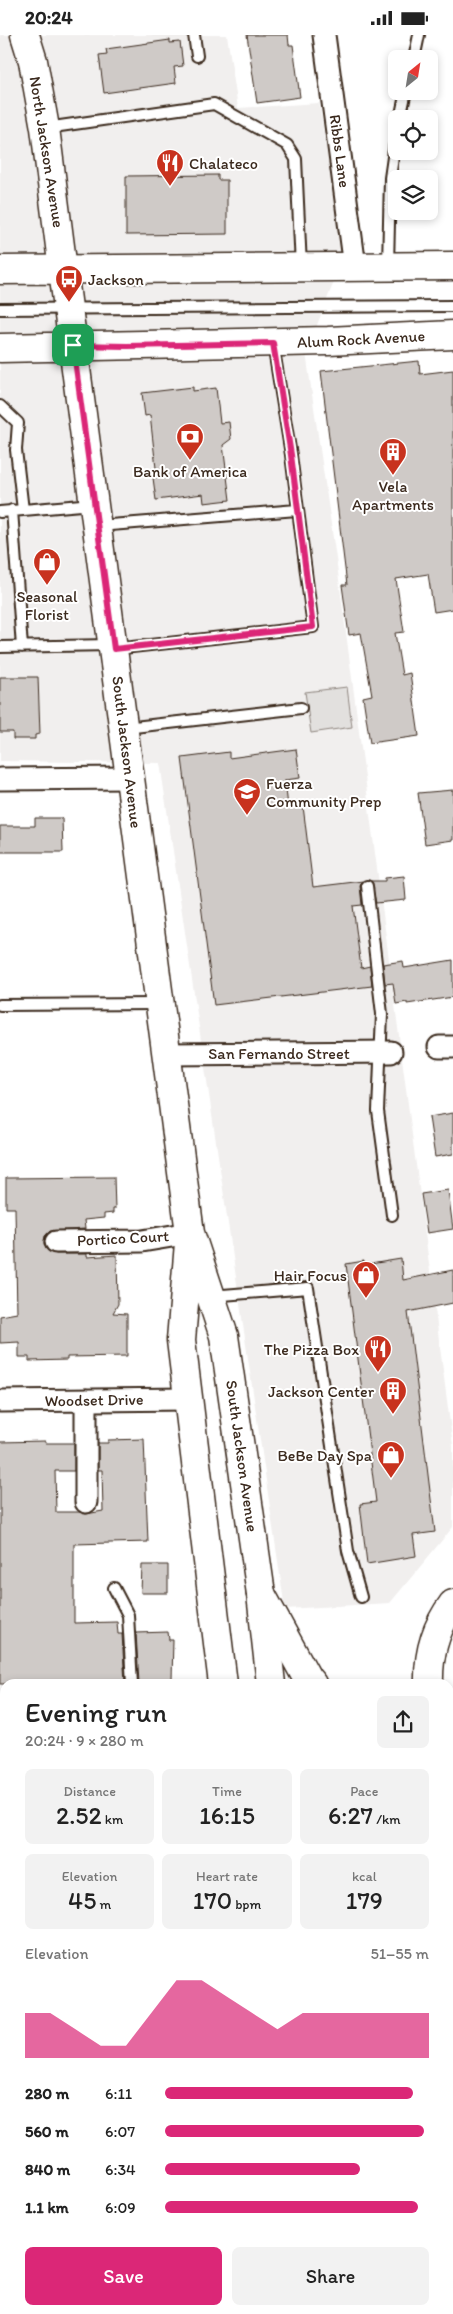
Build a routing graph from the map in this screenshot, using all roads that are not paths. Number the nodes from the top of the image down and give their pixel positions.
1 (25, 35) edge
2 (194, 35) edge
3 (324, 35) edge
4 (419, 35) edge
5 (416, 50) edge
6 (197, 56) dead end
7 (45, 129) junction
8 (393, 160) edge
9 (453, 266) edge
10 (355, 267) junction
11 (388, 267) junction
12 (301, 268) junction
13 (0, 270) edge
14 (63, 271) junction
15 (453, 306) edge
16 (68, 308) junction
17 (0, 309) edge
18 (453, 335) edge
19 (273, 343) junction
20 (73, 345) junction
21 (0, 348) edge
22 (0, 406) edge
23 (17, 510) junction
24 (296, 510) junction
25 (0, 512) edge
26 (96, 515) junction
27 (0, 647) edge
28 (22, 647) junction
29 (113, 647) junction
30 (301, 708) dead end
31 (124, 729) junction
32 (130, 778) junction
33 (0, 779) edge
34 (367, 886) dead end
35 (160, 1004) junction
36 (0, 1005) edge
37 (387, 1052) junction
38 (166, 1054) junction
39 (392, 1215) dead end
40 (190, 1233) junction
41 (56, 1242) dead end
42 (211, 1296) junction
43 (187, 1399) junction
44 (86, 1400) junction
45 (0, 1401) edge
46 (86, 1502) dead end
47 (114, 1588) dead end
48 (262, 1594) junction
49 (361, 1597) dead end
50 (453, 1604) edge
51 (132, 1679) edge
52 (222, 1679) edge
53 (270, 1679) edge
54 (308, 1679) edge
55 (430, 1679) edge

1 - 7 main road, North Jackson Avenue
2 - 6 lane
3 - 10 street, Ribbs Lane
4 - 5 lane
7 - 12 lane
7 - 14 main road, North Jackson Avenue
8 - 11 lane
9 - 11 main road
10 - 11 main road
10 - 12 main road
12 - 14 main road
13 - 14 main road
14 - 16 main road, South Jackson Avenue
15 - 16 lane, Alum Rock Avenue
16 - 17 lane, Alum Rock Avenue
16 - 20 main road, South Jackson Avenue
18 - 19 main road, Alum Rock Avenue
19 - 20 main road, Alum Rock Avenue
19 - 24 lane
20 - 21 main road, Alum Rock Avenue
20 - 26 main road, South Jackson Avenue
22 - 23 lane
23 - 25 lane
23 - 26 lane
23 - 28 lane
24 - 26 lane
24 - 29 lane
26 - 29 main road, South Jackson Avenue
27 - 28 lane
28 - 29 lane
29 - 31 main road, South Jackson Avenue
30 - 31 lane
31 - 32 main road, South Jackson Avenue
32 - 33 street
32 - 35 main road, South Jackson Avenue
34 - 37 lane
35 - 36 lane
35 - 38 main road, South Jackson Avenue
37 - 38 street, San Fernando Street
37 - 39 lane
38 - 40 main road, South Jackson Avenue
40 - 41 street, Portico Court
40 - 42 main road, South Jackson Avenue
40 - 43 main road, South Jackson Avenue
42 - 48 main road, South Jackson Avenue
42 - 49 lane
43 - 44 street, Woodset Drive
43 - 52 main road, South Jackson Avenue
44 - 45 street, Woodset Drive
44 - 46 street
47 - 51 lane
48 - 53 main road, South Jackson Avenue
48 - 54 main road
50 - 55 main road

